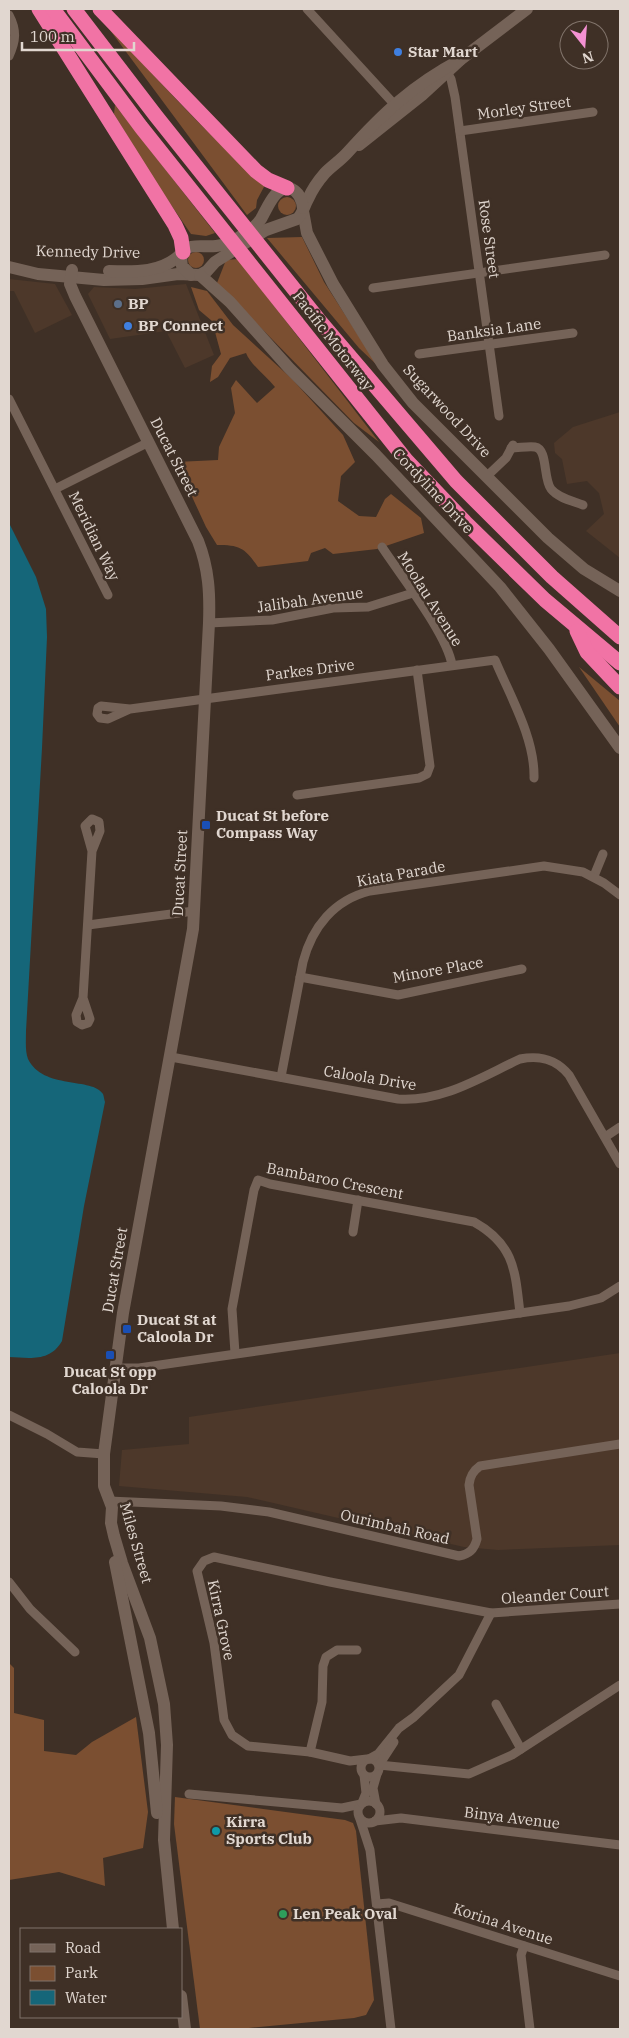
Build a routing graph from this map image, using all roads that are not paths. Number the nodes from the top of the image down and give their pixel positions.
1 (39, 9) edge
2 (53, 9) edge
3 (74, 9) edge
4 (100, 9) edge
5 (307, 9) edge
6 (527, 9) edge
7 (9, 15) edge
8 (9, 56) edge
9 (446, 71) junction
10 (414, 102) junction
11 (394, 104) junction
12 (593, 112) dead end
13 (393, 119) junction
14 (460, 131) junction
15 (347, 154) junction
16 (325, 173) junction
17 (289, 189) junction
18 (303, 209) junction
19 (182, 253) junction
20 (605, 255) dead end
21 (13, 268) edge
22 (72, 273) junction
23 (480, 274) junction
24 (195, 275) junction
25 (373, 288) dead end
26 (573, 332) dead end
27 (490, 344) junction
28 (419, 354) dead end
29 (9, 399) edge
30 (499, 416) dead end
31 (149, 442) junction
32 (486, 477) junction
33 (55, 490) junction
34 (583, 504) dead end
35 (382, 548) dead end
36 (620, 591) edge
37 (413, 593) junction
38 (108, 596) dead end
39 (209, 623) junction
40 (574, 625) junction
41 (619, 634) edge
42 (620, 663) edge
43 (452, 665) junction
44 (417, 670) junction
45 (620, 687) edge
46 (205, 698) junction
47 (130, 709) dead end
48 (620, 748) edge
49 (534, 778) dead end
50 (297, 795) dead end
51 (92, 851) dead end
52 (603, 854) dead end
53 (594, 876) junction
54 (620, 895) edge
55 (194, 911) junction
56 (88, 926) junction
57 (522, 969) dead end
58 (300, 978) junction
59 (83, 998) dead end
60 (171, 1057) junction
61 (281, 1077) junction
62 (620, 1127) edge
63 (604, 1136) junction
64 (620, 1164) edge
65 (358, 1200) junction
66 (353, 1232) dead end
67 (620, 1286) edge
68 (520, 1313) junction
69 (235, 1353) junction
70 (115, 1368) junction
71 (9, 1415) edge
72 (620, 1444) edge
73 (104, 1454) junction
74 (109, 1501) junction
75 (9, 1582) edge
76 (620, 1604) edge
77 (491, 1612) junction
78 (357, 1650) dead end
79 (75, 1652) dead end
80 (620, 1686) edge
81 (496, 1704) dead end
82 (414, 1717) junction
83 (521, 1749) junction
84 (310, 1752) junction
85 (368, 1759) junction
86 (350, 1761) junction
87 (379, 1769) junction
88 (363, 1774) junction
89 (189, 1794) dead end
90 (362, 1804) junction
91 (377, 1805) junction
92 (342, 1808) junction
93 (360, 1818) junction
94 (401, 1818) junction
95 (374, 1821) junction
96 (620, 1845) edge
97 (370, 1850) junction
98 (166, 1868) junction
99 (377, 1904) junction
100 (173, 1928) edge
101 (524, 1946) junction
102 (620, 1976) edge
103 (182, 2004) edge
104 (185, 2029) edge
105 (391, 2029) edge
106 (530, 2029) edge

1 - 19 highway
2 - 40 highway, Pacific Motorway
3 - 41 highway, Pacific Motorway
4 - 17 highway
5 - 11 street
6 - 9 street
7 - 8 street
9 - 10 street
9 - 11 street
9 - 14 street, Rose Street
10 - 11 street
10 - 13 street
11 - 13 street
11 - 15 street
12 - 14 street, Morley Street
13 - 15 street
14 - 23 street, Rose Street
15 - 16 street
16 - 17 street
16 - 18 street
17 - 18 street
17 - 19 street, Kennedy Drive
18 - 24 street
18 - 32 street, Sugarwood Drive
19 - 22 street, Kennedy Drive
19 - 24 street
20 - 23 street
21 - 22 street, Kennedy Drive
22 - 24 street, Kennedy Drive
22 - 31 street, Ducat Street
23 - 25 street
23 - 27 street, Rose Street
24 - 48 street, Cordyline Drive
26 - 27 street, Banksia Lane
27 - 28 street, Banksia Lane
27 - 30 street, Rose Street
29 - 33 street, Meridian Way
31 - 33 street, Meridian Way
31 - 39 street, Ducat Street
32 - 34 street
32 - 36 street, Sugarwood Drive
33 - 38 street, Meridian Way
35 - 37 street, Moolau Avenue
37 - 39 street, Jalibah Avenue
37 - 43 street, Moolau Avenue
39 - 46 street, Ducat Street
40 - 42 highway, Pacific Motorway
40 - 45 highway
43 - 44 street, Parkes Drive
43 - 49 street, Parkes Drive
44 - 46 street, Parkes Drive
44 - 50 street
46 - 47 street, Parkes Drive
46 - 55 street, Ducat Street
51 - 56 street
52 - 53 street
53 - 54 street, Kiata Parade
53 - 58 street, Kiata Parade
55 - 56 street
55 - 60 street, Ducat Street
56 - 59 street
57 - 58 street, Minore Place
58 - 61 street, Kiata Parade
60 - 61 street, Caloola Drive
60 - 70 street, Ducat Street
61 - 63 street, Caloola Drive
62 - 63 street
63 - 64 street, Caloola Drive
65 - 66 street
65 - 68 street, Bambaroo Crescent
65 - 69 street, Bambaroo Crescent
67 - 68 street
68 - 69 street
69 - 70 street
70 - 73 street, Ducat Street
71 - 73 street
72 - 74 street, Ourimbah Road
73 - 74 street, Ducat Street
74 - 98 street, Miles Street
74 - 98 street, Miles Street
75 - 79 street
76 - 77 street, Oleander Court
77 - 82 street
77 - 84 street, Kirra Grove
78 - 84 street
80 - 83 street
81 - 83 street
82 - 85 street
82 - 87 street
83 - 87 street
84 - 86 street, Kirra Grove
85 - 86 street, Kirra Grove
85 - 87 street
85 - 88 street
86 - 88 street
87 - 88 street
87 - 91 street
88 - 90 street
89 - 92 street
90 - 91 street
90 - 92 street
90 - 93 street
91 - 94 street, Binya Avenue
91 - 95 street
92 - 93 street
93 - 95 street
93 - 97 street
94 - 95 street, Binya Avenue
94 - 96 street, Binya Avenue
95 - 97 street
97 - 99 street
98 - 100 street, Miles Street
99 - 101 street, Korina Avenue
99 - 105 street
101 - 102 street, Korina Avenue
101 - 106 street
103 - 104 street

